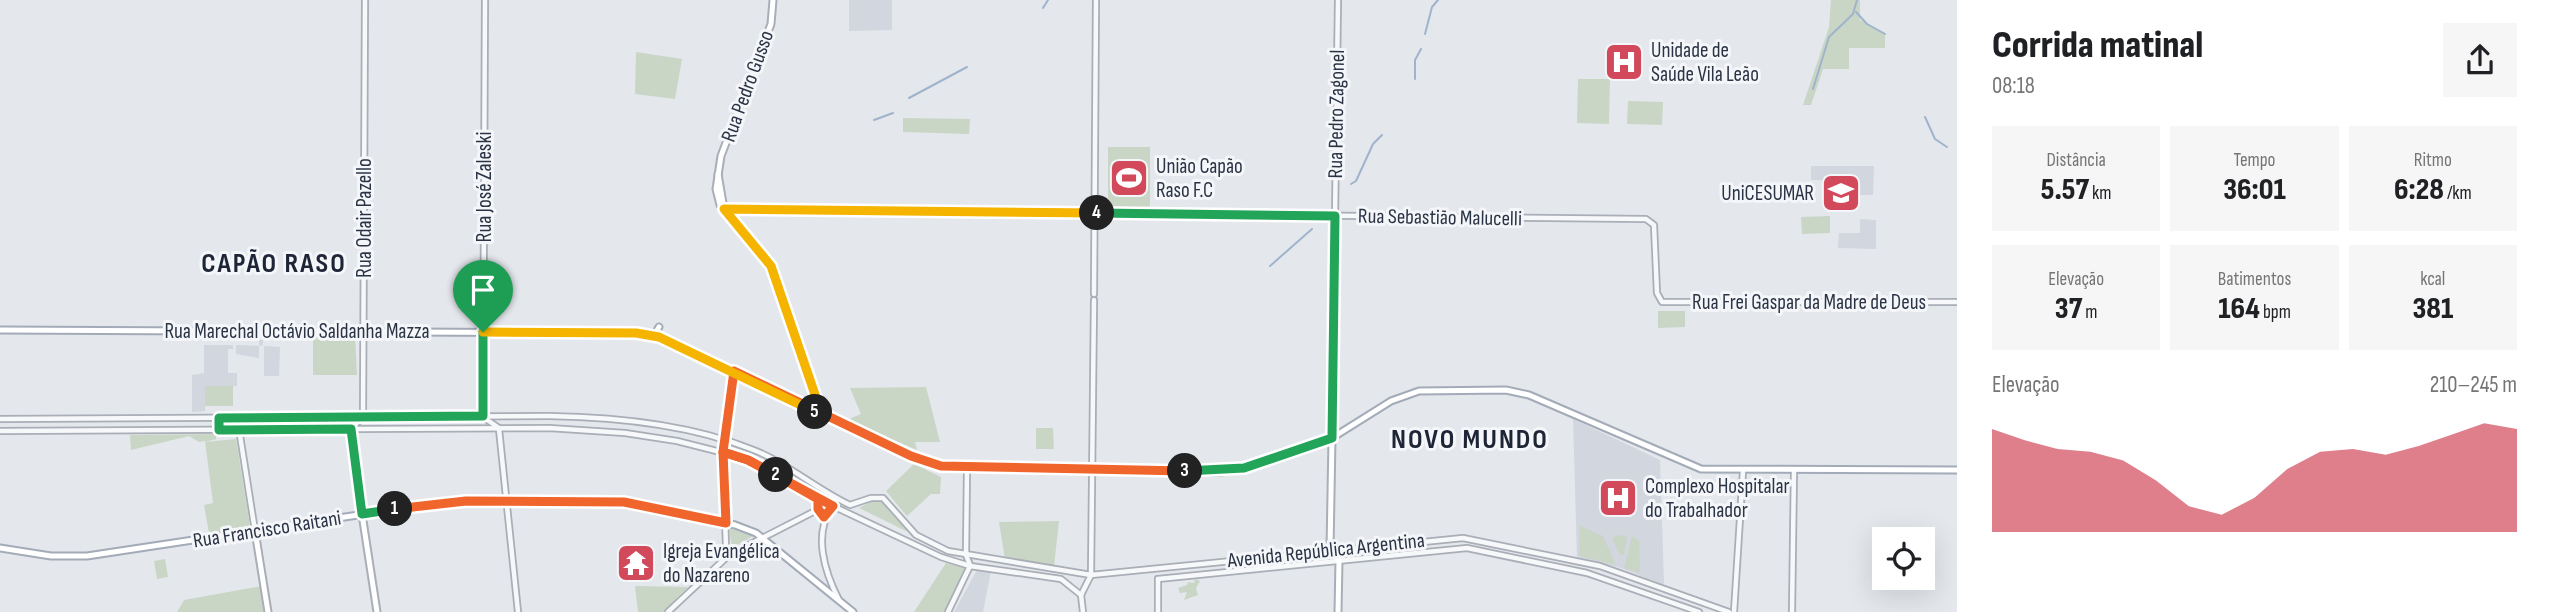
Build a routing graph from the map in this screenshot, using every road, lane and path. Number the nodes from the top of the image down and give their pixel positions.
1 (365, 0) edge
2 (485, 0) edge
3 (774, 0) edge
4 (1096, 0) edge
5 (1338, 0) edge
6 (724, 209) junction
7 (1094, 213) junction
8 (1335, 216) junction
9 (1662, 302) joint
10 (1957, 302) edge
11 (659, 327) dead end
12 (0, 330) edge
13 (363, 332) junction
14 (483, 332) junction
15 (659, 337) junction
16 (734, 371) junction
17 (822, 415) junction
18 (483, 416) junction
19 (363, 417) junction
20 (219, 418) junction
21 (0, 419) edge
22 (239, 429) junction
23 (499, 429) junction
24 (219, 430) junction
25 (350, 430) junction
26 (0, 431) edge
27 (1332, 438) junction
28 (725, 440) junction
29 (723, 452) junction
30 (967, 469) junction
31 (1092, 470) junction
32 (1957, 470) edge
33 (1743, 471) junction
34 (1794, 471) junction
35 (818, 499) junction
36 (506, 501) junction
37 (833, 506) junction
38 (818, 509) junction
39 (362, 514) junction
40 (824, 517) junction
41 (726, 523) junction
42 (256, 531) junction
43 (762, 536) junction
44 (0, 548) edge
45 (1330, 550) junction
46 (729, 555) junction
47 (966, 555) junction
48 (1339, 560) junction
49 (971, 566) junction
50 (1152, 568) junction
51 (1091, 576) junction
52 (1158, 579) junction
53 (1081, 595) junction
54 (841, 604) junction
55 (377, 611) edge
56 (268, 612) edge
57 (518, 612) edge
58 (668, 612) edge
59 (853, 612) edge
60 (948, 612) edge
61 (1083, 612) edge
62 (1158, 612) edge
63 (1338, 612) edge
64 (1699, 612) edge
65 (1731, 612) edge
66 (1792, 612) edge

1 - 13 street, Rua Odair Pazello
2 - 14 street, Rua José Zaleski
3 - 6 main road, Rua Pedro Gusso
4 - 7 street
5 - 8 street, Rua Pedro Zagonel
6 - 7 street, Rua Sebastião Malucelli
6 - 17 main road, Rua Pedro Gusso
7 - 8 street, Rua Sebastião Malucelli
7 - 31 street
8 - 9 street, Rua Sebastião Malucelli
8 - 27 street, Rua Pedro Zagonel
9 - 10 street, Rua Frei Gaspar da Madre de Deus
11 - 15 main road
12 - 13 main road, Rua Marechal Octávio Saldanha Mazza
13 - 14 main road, Rua Marechal Octávio Saldanha Mazza
13 - 19 street, Rua Odair Pazello
14 - 15 main road, Rua Marechal Octávio Saldanha Mazza
14 - 18 street, Rua José Zaleski
15 - 16 main road, Rua Marechal Octávio Saldanha Mazza
16 - 17 main road, Rua Marechal Octávio Saldanha Mazza
16 - 28 street
17 - 30 main road, Rua Marechal Octávio Saldanha Mazza
18 - 19 street
18 - 23 street
18 - 28 street
19 - 20 street
19 - 25 street
20 - 21 street
20 - 24 street
22 - 24 street
22 - 25 street
22 - 42 street
23 - 25 street
23 - 29 street
23 - 36 street
24 - 26 street
25 - 39 street
27 - 31 main road, Rua Marechal Octávio Saldanha Mazza
27 - 33 main road, Rua Marechal Octávio Saldanha Mazza
27 - 45 main road, Rua Pedro Zagonel
28 - 29 street
28 - 47 street, Avenida República Argentina
29 - 35 street
29 - 41 street
30 - 31 main road, Rua Marechal Octávio Saldanha Mazza
30 - 47 street
31 - 51 street
32 - 34 main road, Rua Marechal Octávio Saldanha Mazza
33 - 34 main road, Rua Marechal Octávio Saldanha Mazza
33 - 65 street
34 - 66 street
35 - 37 street
35 - 38 street
36 - 39 main road, Rua Francisco Raitani
36 - 41 main road, Rua Francisco Raitani
36 - 57 street
37 - 40 street
37 - 49 street
38 - 40 street
38 - 43 street
39 - 42 main road, Rua Francisco Raitani
39 - 55 main road
40 - 54 street
41 - 43 main road, Rua Francisco Raitani
41 - 46 street
42 - 44 main road, Rua Francisco Raitani
42 - 56 main road
43 - 46 street
43 - 54 main road, Rua Francisco Raitani
45 - 48 main road
45 - 50 street, Avenida República Argentina
45 - 65 street, Avenida República Argentina
46 - 58 street
47 - 49 street
47 - 51 street, Avenida República Argentina
48 - 52 street, Avenida República Argentina
48 - 63 main road
48 - 64 street, Avenida República Argentina
49 - 53 street
49 - 60 street
50 - 51 street, Avenida República Argentina
50 - 52 street
51 - 53 street
52 - 62 street
53 - 61 street
54 - 59 main road, Rua Francisco Raitani

